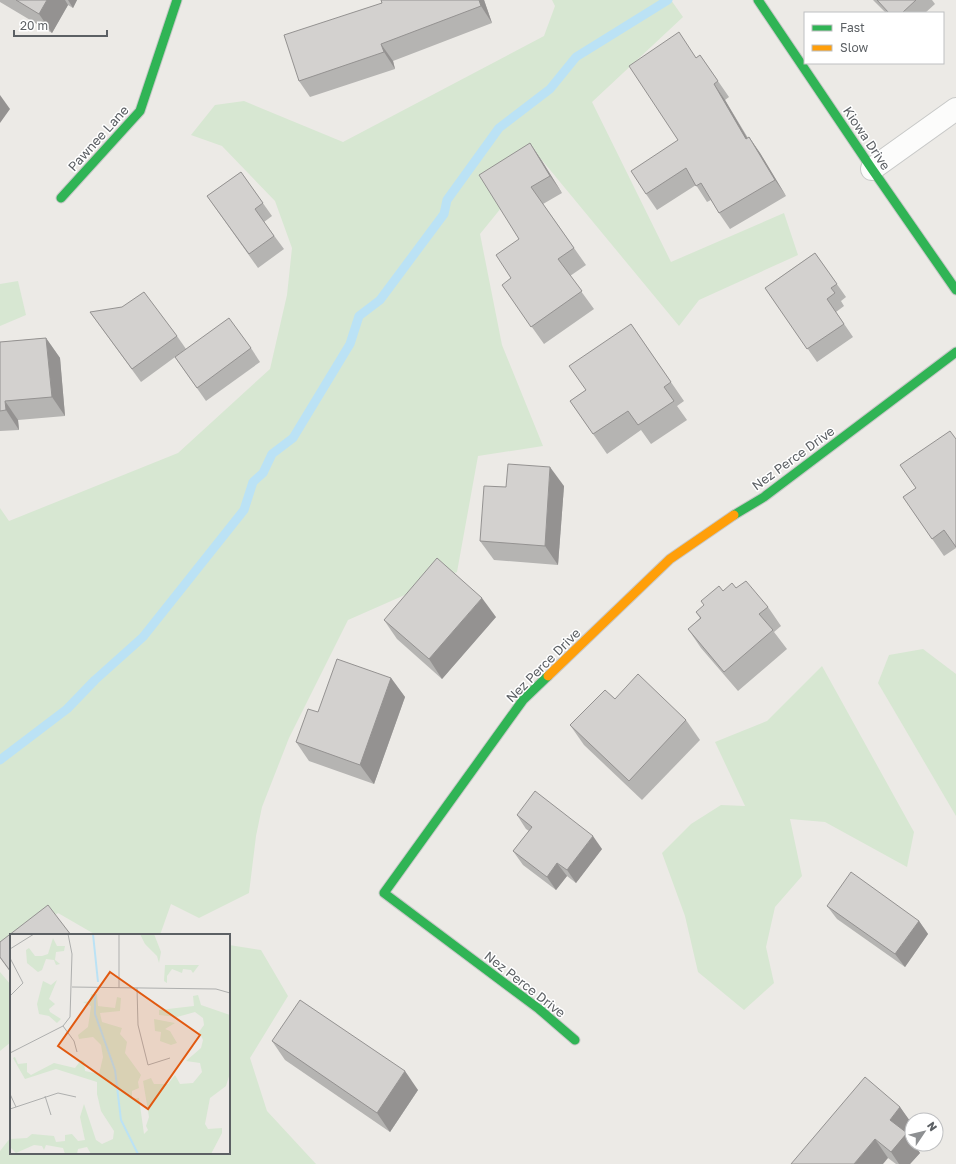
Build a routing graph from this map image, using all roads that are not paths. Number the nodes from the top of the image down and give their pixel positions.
1 (177, 0) edge
2 (758, 0) edge
3 (956, 109) edge
4 (872, 169) junction
5 (61, 198) dead end
6 (956, 290) edge
7 (956, 352) edge
8 (575, 1040) dead end

1 - 5 street, Pawnee Lane
2 - 4 street, Kiowa Drive
3 - 4 street
4 - 6 street, Kiowa Drive
7 - 8 street, Nez Perce Drive

